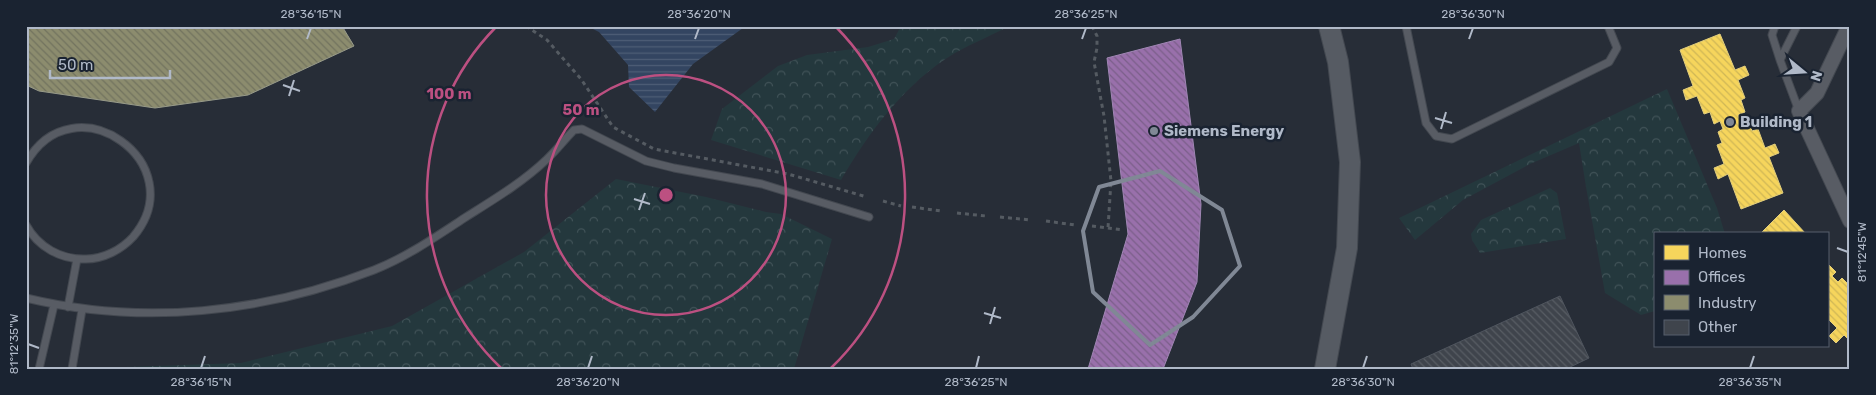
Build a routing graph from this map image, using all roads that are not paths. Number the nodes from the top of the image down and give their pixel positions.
1 (1329, 26) edge
2 (1406, 26) edge
3 (1608, 26) edge
4 (1775, 26) edge
5 (1797, 26) edge
6 (1849, 26) edge
7 (1780, 60) junction
8 (1799, 111) junction
9 (26, 164) edge
10 (869, 217) dead end
11 (1850, 221) edge
12 (26, 225) edge
13 (77, 259) junction
14 (26, 298) edge
15 (54, 305) junction
16 (68, 307) junction
17 (82, 310) junction
18 (39, 369) edge
19 (72, 369) edge
20 (1325, 369) edge

1 - 20 street
2 - 3 lane
4 - 7 lane
5 - 7 lane
6 - 8 street
7 - 8 lane
8 - 11 street
9 - 13 lane
10 - 17 lane
12 - 13 lane
13 - 16 lane
14 - 15 lane
15 - 16 lane
15 - 18 lane
16 - 17 lane
17 - 19 lane

